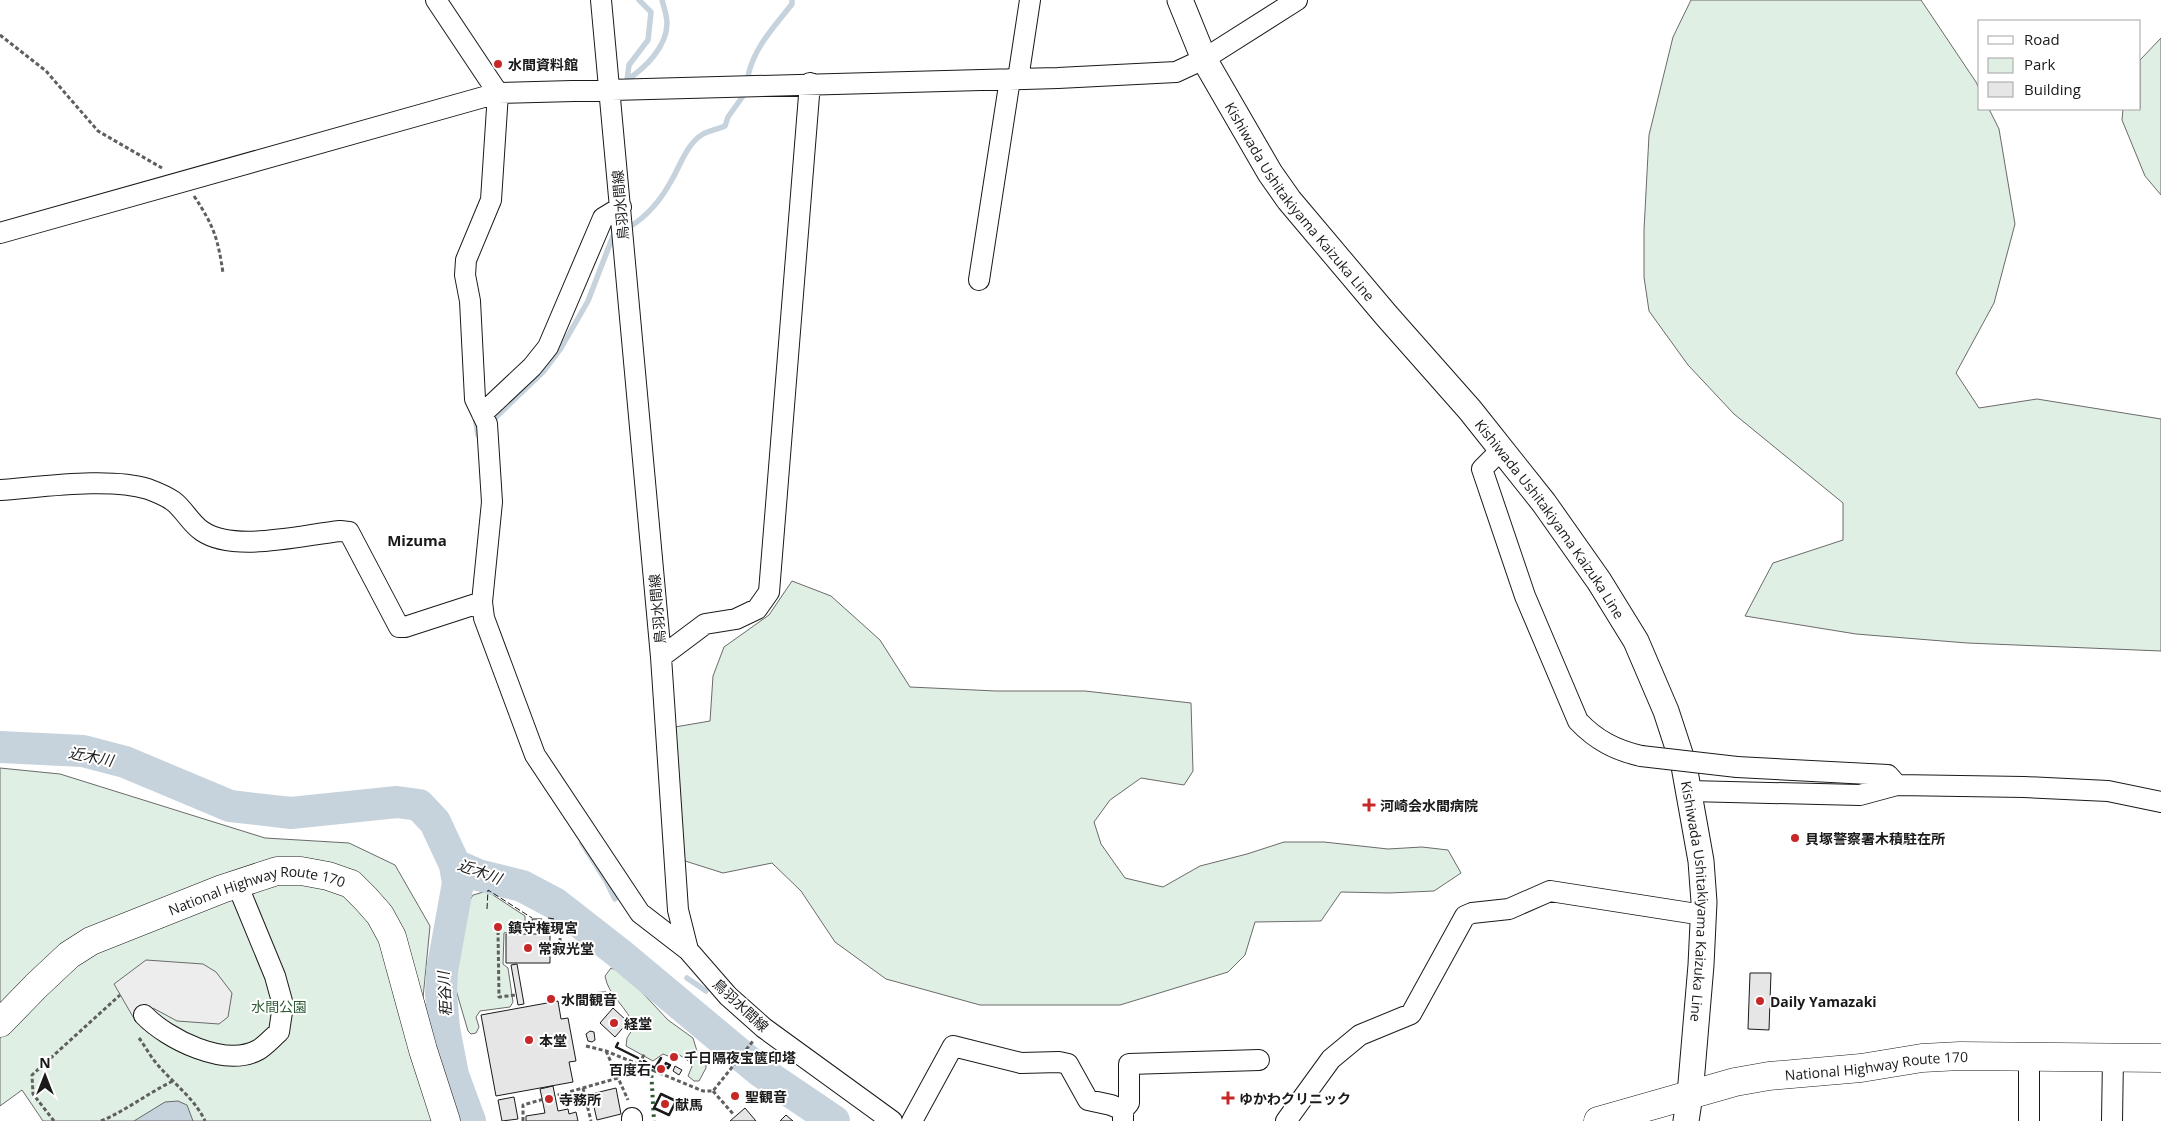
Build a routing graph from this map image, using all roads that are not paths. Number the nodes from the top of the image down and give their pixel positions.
1 (436, 0) edge
2 (600, 0) edge
3 (1030, 0) edge
4 (1180, 0) edge
5 (1297, 0) edge
6 (1204, 59) junction
7 (1014, 79) junction
8 (810, 83) junction
9 (609, 88) junction
10 (498, 93) junction
11 (621, 208) junction
12 (0, 233) edge
13 (979, 280) dead end
14 (482, 414) junction
15 (1501, 450) junction
16 (0, 490) edge
17 (482, 602) junction
18 (661, 657) junction
19 (1896, 785) junction
20 (1689, 791) junction
21 (2161, 802) edge
22 (236, 884) junction
23 (1703, 915) junction
24 (688, 950) junction
25 (144, 1015) dead end
26 (0, 1023) edge
27 (2029, 1056) junction
28 (2113, 1057) junction
29 (2161, 1058) edge
30 (1259, 1060) dead end
31 (1690, 1094) junction
32 (1123, 1116) edge
33 (446, 1121) edge
34 (892, 1121) edge
35 (912, 1121) edge
36 (1286, 1121) edge
37 (1598, 1121) edge
38 (1686, 1121) edge
39 (2029, 1121) edge
40 (2112, 1121) edge

1 - 10 street
2 - 9 street, 鳥羽水間線
3 - 7 street
4 - 6 main road, Kishiwada Ushitakiyama Kaizuka Line
5 - 6 street
6 - 7 street
6 - 15 main road, Kishiwada Ushitakiyama Kaizuka Line
7 - 8 street
7 - 13 street
8 - 9 street
8 - 18 street
9 - 10 street
9 - 11 street, 鳥羽水間線
10 - 12 street
10 - 14 street
11 - 14 street
11 - 18 street, 鳥羽水間線
14 - 17 street
15 - 19 street, bridge
15 - 20 main road, Kishiwada Ushitakiyama Kaizuka Line
16 - 17 street
17 - 24 street
18 - 24 street, 鳥羽水間線
19 - 20 street
19 - 21 street
20 - 23 main road, Kishiwada Ushitakiyama Kaizuka Line
22 - 25 street
22 - 26 highway, National Highway Route 170
22 - 33 highway, National Highway Route 170
23 - 31 main road, Kishiwada Ushitakiyama Kaizuka Line
23 - 36 street
24 - 34 street, 鳥羽水間線
27 - 28 highway, National Highway Route 170
27 - 31 highway, National Highway Route 170
27 - 39 street
28 - 29 highway, National Highway Route 170
28 - 40 street
30 - 32 street
31 - 37 highway, National Highway Route 170
31 - 38 main road, Kishiwada Ushitakiyama Kaizuka Line
32 - 35 street

